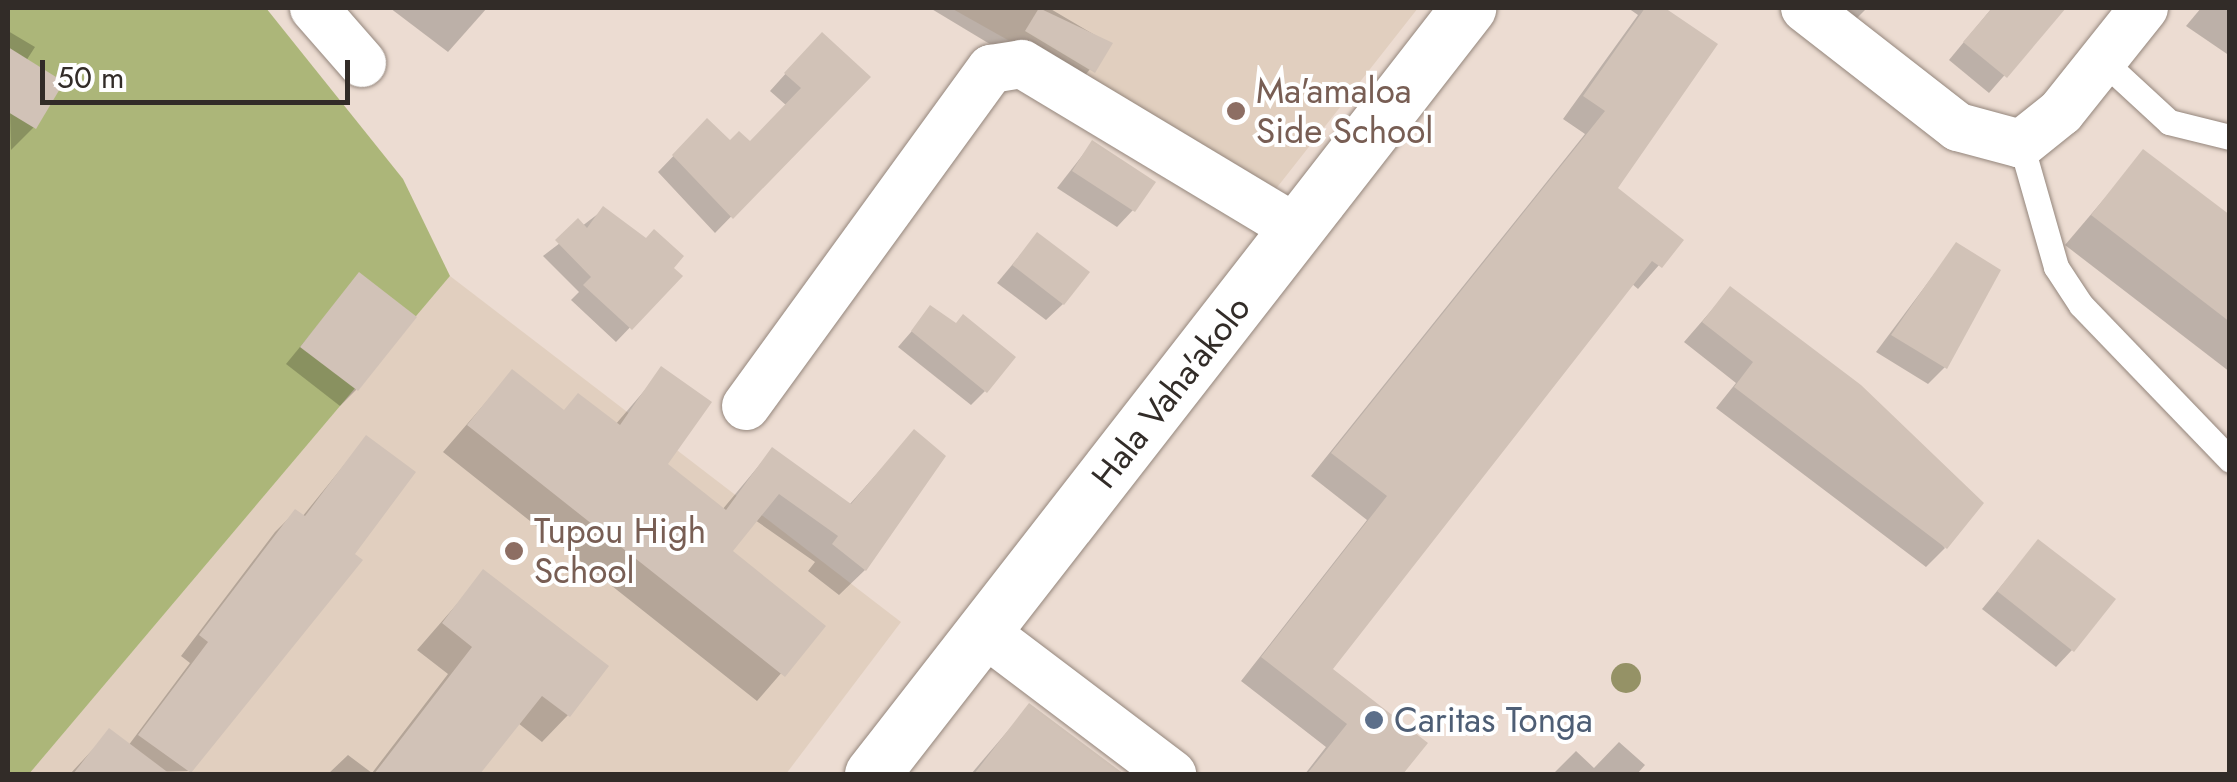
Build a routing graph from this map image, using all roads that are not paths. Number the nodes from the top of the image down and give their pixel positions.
1 (314, 8) edge
2 (1468, 8) edge
3 (1805, 8) edge
4 (2144, 8) edge
5 (2103, 60) junction
6 (362, 63) dead end
7 (2230, 137) edge
8 (2021, 144) junction
9 (1296, 229) junction
10 (746, 406) dead end
11 (2230, 460) edge
12 (984, 632) junction
13 (872, 774) edge
14 (1172, 774) edge

1 - 6 street
2 - 9 main road, Hala Vaha'akolo
3 - 8 street
4 - 5 street
5 - 7 lane
5 - 8 street
8 - 11 lane
9 - 10 street
9 - 12 main road, Hala Vaha'akolo
12 - 13 main road, Hala Vaha'akolo
12 - 14 street

